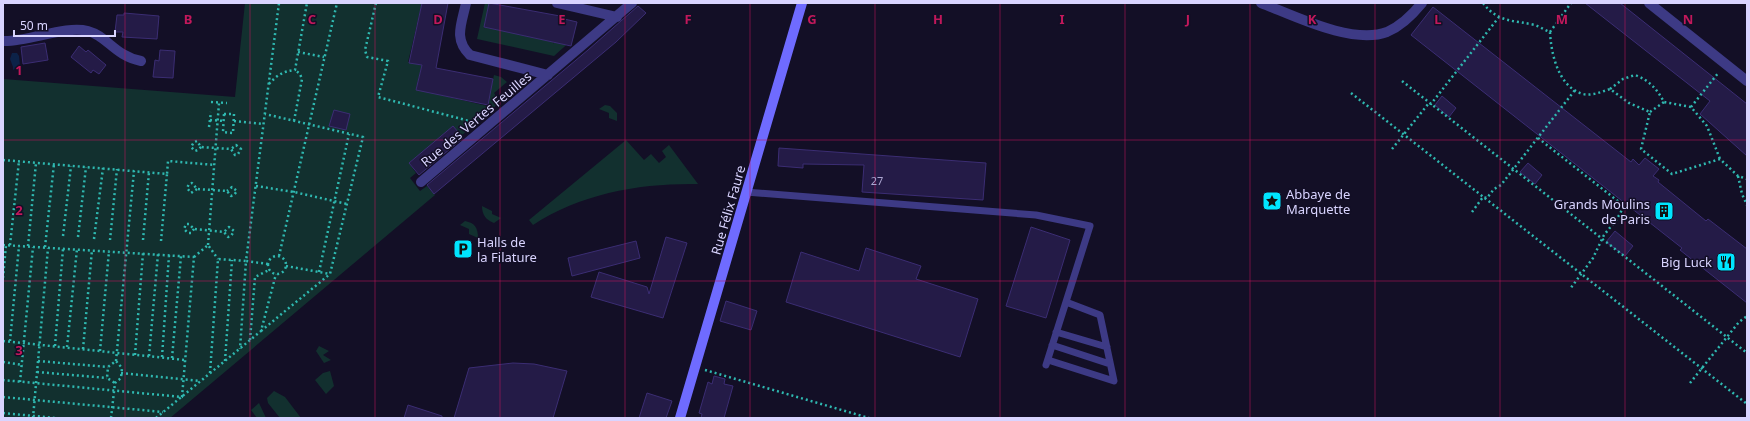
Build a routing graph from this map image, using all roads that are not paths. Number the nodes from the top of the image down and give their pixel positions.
1 (466, 3) edge
2 (557, 3) edge
3 (632, 3) edge
4 (1261, 3) edge
5 (1422, 3) edge
6 (1649, 3) edge
7 (567, 4) edge
8 (802, 5) edge
9 (618, 17) junction
10 (3, 42) edge
11 (140, 61) dead end
12 (548, 75) junction
13 (1747, 81) edge
14 (421, 182) dead end
15 (746, 192) junction
16 (1066, 302) junction
17 (1056, 332) junction
18 (1052, 345) junction
19 (1107, 347) junction
20 (1110, 364) junction
21 (680, 418) edge

1 - 12 street, Rue des Vertes Feuilles
2 - 7 street
3 - 9 street, Rue des Vertes Feuilles
4 - 5 street
6 - 13 street
7 - 9 street
8 - 15 street, Rue Félix Faure
9 - 12 street, Rue des Vertes Feuilles
10 - 11 street
12 - 14 street, Rue des Vertes Feuilles
15 - 16 lane
15 - 21 street, Rue Félix Faure
16 - 17 lane
16 - 19 lane
17 - 18 lane
17 - 19 lane
18 - 20 lane
18 - 20 lane
19 - 20 lane

